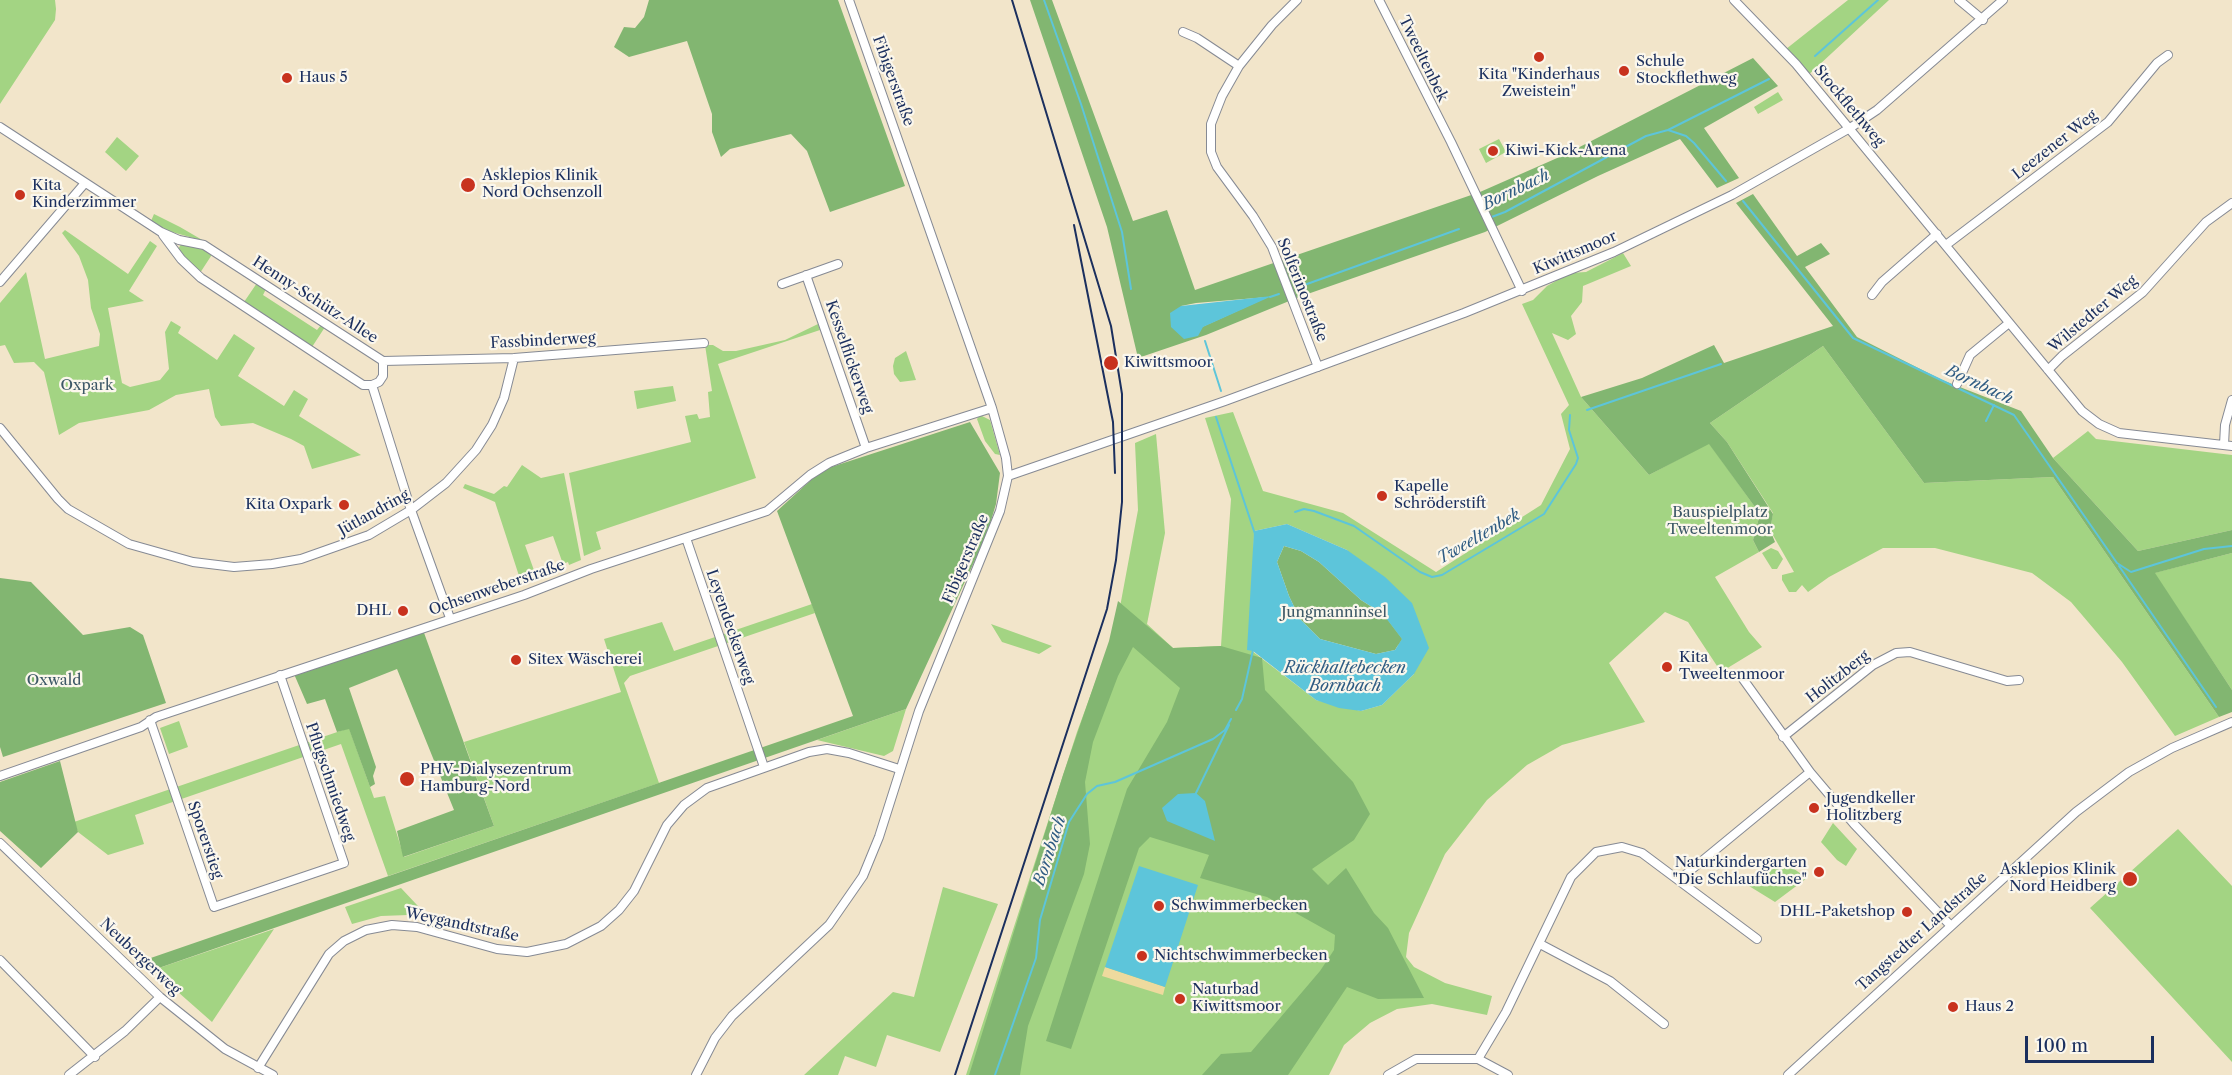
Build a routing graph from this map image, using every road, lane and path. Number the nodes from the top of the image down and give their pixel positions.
1 (849, 0) edge
2 (1297, 0) edge
3 (1379, 0) edge
4 (1734, 0) edge
5 (1959, 0) edge
6 (2003, 0) edge
7 (1983, 20) junction
8 (1183, 32) dead end
9 (2168, 55) dead end
10 (1239, 66) junction
11 (1, 128) edge
12 (1850, 128) junction
13 (85, 183) junction
14 (2232, 202) edge
15 (161, 232) junction
16 (1937, 234) junction
17 (1946, 245) junction
18 (838, 264) dead end
19 (806, 275) junction
20 (0, 282) edge
21 (782, 285) dead end
22 (1522, 291) junction
23 (1872, 295) dead end
24 (2009, 323) junction
25 (704, 343) dead end
26 (514, 358) junction
27 (383, 361) junction
28 (1318, 367) junction
29 (2048, 370) junction
30 (1957, 384) dead end
31 (372, 385) junction
32 (2232, 400) edge
33 (992, 408) junction
34 (0, 428) edge
35 (2228, 446) edge
36 (866, 448) junction
37 (1008, 476) junction
38 (411, 510) junction
39 (686, 538) junction
40 (450, 618) junction
41 (280, 675) junction
42 (1743, 679) dead end
43 (2019, 680) dead end
44 (150, 720) junction
45 (2232, 722) edge
46 (1783, 737) junction
47 (764, 767) junction
48 (899, 769) junction
49 (1810, 772) junction
50 (0, 776) edge
51 (0, 843) edge
52 (1680, 879) junction
53 (275, 886) joint
54 (1950, 925) junction
55 (1757, 939) dead end
56 (1540, 944) junction
57 (0, 960) edge
58 (160, 997) junction
59 (1664, 1024) dead end
60 (95, 1056) junction
61 (1478, 1059) junction
62 (258, 1068) junction
63 (69, 1075) edge
64 (273, 1075) edge
65 (696, 1075) edge
66 (1388, 1075) edge
67 (1508, 1075) edge
68 (1788, 1075) edge

1 - 33 street, Fibigerstraße
2 - 10 street, Solferinostraße
3 - 22 street, Tweeltenbek
4 - 12 street, Stockflethweg
5 - 7 street
6 - 7 street, Kiwittsmoor
7 - 12 street, Kiwittsmoor
8 - 10 street
9 - 17 street, Leezener Weg
10 - 28 street, Solferinostraße
11 - 13 street, Henny-Schütz-Allee
12 - 16 street, Stockflethweg
12 - 22 street, Kiwittsmoor
13 - 15 street, Henny-Schütz-Allee
13 - 20 street
14 - 29 street, Wilstedter Weg
15 - 27 street, Henny-Schütz-Allee
15 - 31 street, Henny-Schütz-Allee
16 - 17 street, Stockflethweg
16 - 23 street
17 - 24 street, Stockflethweg
18 - 19 street
19 - 21 street
19 - 36 street, Kesselflickerweg
22 - 28 street, Kiwittsmoor
24 - 29 street, Stockflethweg
24 - 30 street
25 - 26 street, Fassbinderweg
26 - 27 street, Fassbinderweg
26 - 38 street, Jütlandring
27 - 31 street, Henny-Schütz-Allee
28 - 37 street, Kiwittsmoor
29 - 35 street, Stockflethweg
31 - 38 street
32 - 35 street
33 - 36 street, Ochsenweberstraße
33 - 37 street, Fibigerstraße
34 - 38 street, Jütlandring
36 - 39 street, Ochsenweberstraße
37 - 48 street, Fibigerstraße
38 - 40 street
39 - 40 street, Ochsenweberstraße
39 - 47 street, Leyendeckerweg
40 - 41 street, Ochsenweberstraße
41 - 44 street, Ochsenweberstraße
41 - 53 street, Pflugschmiedweg
42 - 46 street
43 - 46 street, Holitzberg
44 - 50 street, Ochsenweberstraße
44 - 53 street, Sporerstieg
45 - 54 street, Tangstedter Landstraße
46 - 49 street
47 - 48 street, Weygandtstraße
47 - 62 street, Weygandtstraße
48 - 65 street, Fibigerstraße
49 - 52 street
49 - 54 street
51 - 58 street, Neubergerweg
52 - 55 street
52 - 56 street
54 - 68 street, Tangstedter Landstraße
56 - 59 street
56 - 61 street
57 - 60 street
58 - 60 street
58 - 62 street, Neubergerweg
60 - 63 street
61 - 66 street
61 - 67 street
62 - 64 street, Neubergerweg

